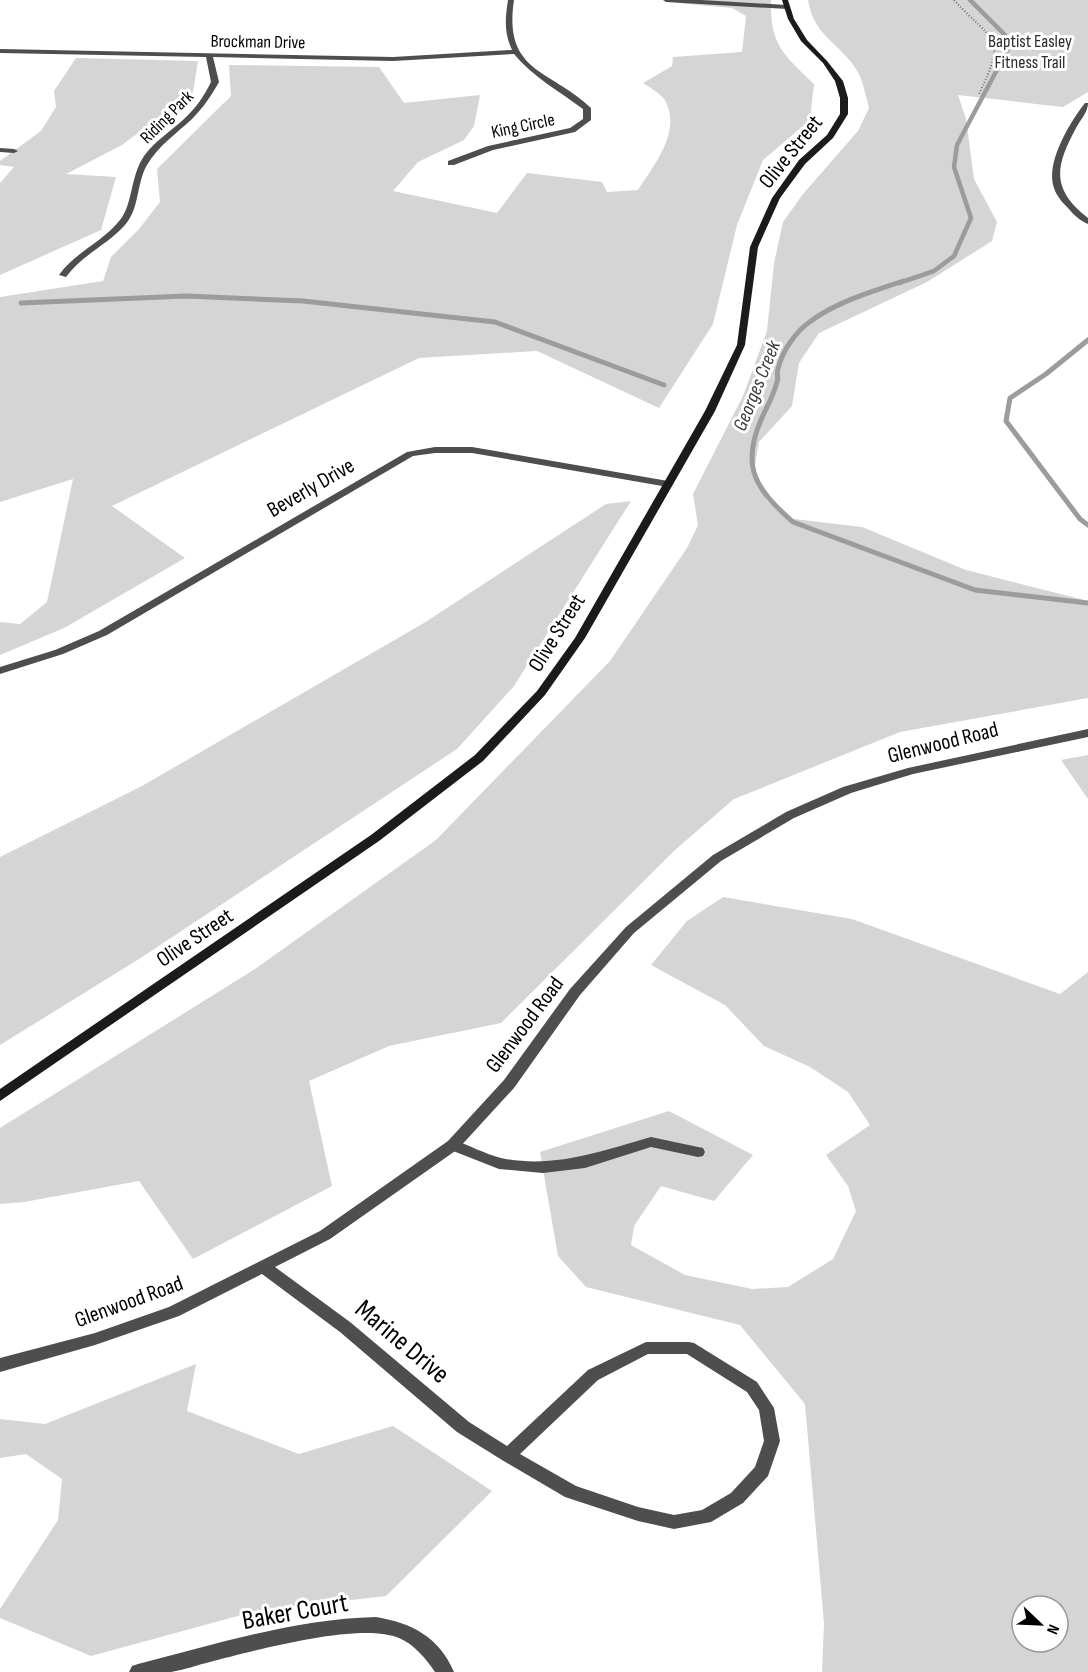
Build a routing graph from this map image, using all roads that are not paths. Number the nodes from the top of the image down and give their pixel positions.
1 (511, 0) edge
2 (666, 0) edge
3 (786, 4) edge
4 (0, 51) edge
5 (516, 52) junction
6 (209, 56) junction
7 (1088, 105) edge
8 (0, 150) edge
9 (14, 151) dead end
10 (451, 164) dead end
11 (1088, 222) edge
12 (63, 275) dead end
13 (668, 484) junction
14 (0, 670) edge
15 (1088, 733) edge
16 (0, 1096) edge
17 (453, 1145) junction
18 (698, 1152) dead end
19 (264, 1267) junction
20 (0, 1365) edge
21 (508, 1455) junction
22 (138, 1672) edge
23 (445, 1672) edge

1 - 5 street, King Circle
2 - 3 street
3 - 13 street, Olive Street
4 - 6 street, Brockman Drive
5 - 6 street, Brockman Drive
5 - 10 street, King Circle
6 - 12 street, Riding Park
7 - 11 street
8 - 9 street
13 - 14 street, Beverly Drive
13 - 16 street, Olive Street
15 - 17 street, Glenwood Road
17 - 18 street
17 - 19 street, Glenwood Road
19 - 20 street, Glenwood Road
19 - 21 street, Marine Drive
21 - 21 street, Marine Drive
22 - 23 street, Baker Court

